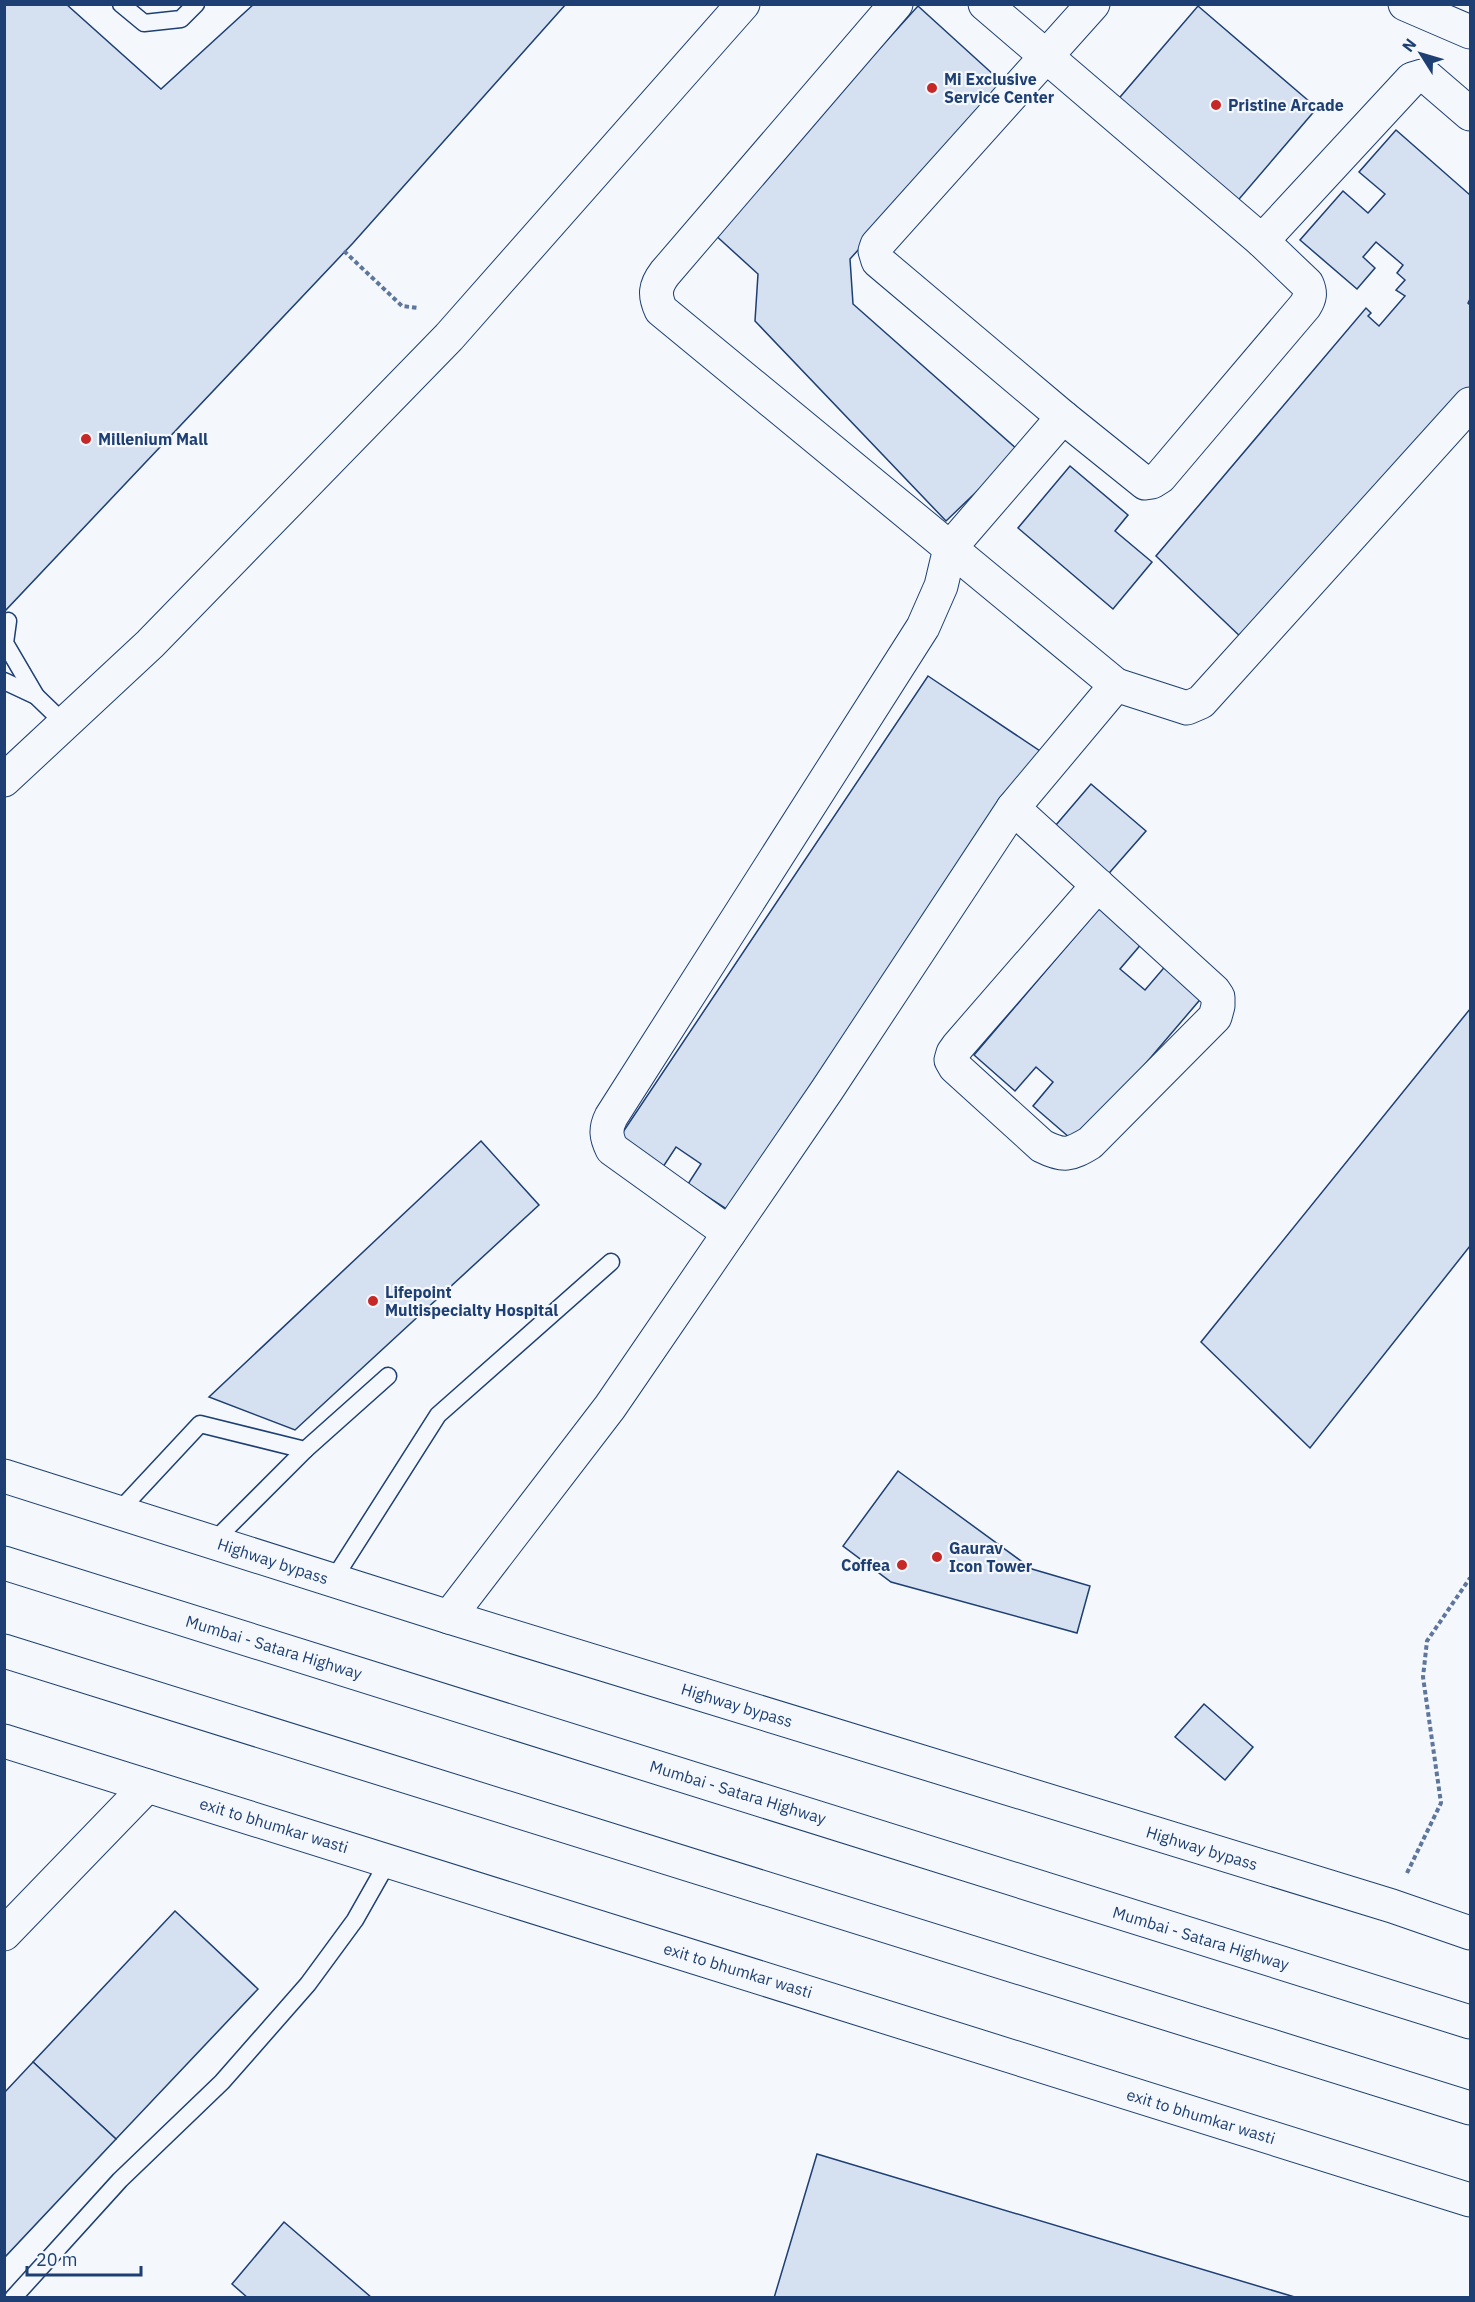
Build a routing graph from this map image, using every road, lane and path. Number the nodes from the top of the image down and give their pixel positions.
1 (121, 4) edge
2 (196, 4) edge
3 (743, 4) edge
4 (896, 4) edge
5 (985, 4) edge
6 (1093, 4) edge
7 (1405, 4) edge
8 (1470, 32) edge
9 (1047, 56) junction
10 (1470, 114) edge
11 (1262, 241) junction
12 (344, 251) dead end
13 (418, 308) dead end
14 (1470, 404) edge
15 (1063, 417) junction
16 (950, 548) junction
17 (8, 621) dead end
18 (4, 681) edge
19 (1116, 685) junction
20 (36, 696) junction
21 (65, 724) junction
22 (4, 780) edge
23 (1013, 808) junction
24 (1098, 885) junction
25 (729, 1233) junction
26 (611, 1262) dead end
27 (388, 1376) dead end
28 (305, 1450) junction
29 (4, 1476) edge
30 (118, 1512) junction
31 (213, 1542) junction
32 (4, 1563) edge
33 (1470, 1578) edge
34 (333, 1580) junction
35 (449, 1617) junction
36 (4, 1651) edge
37 (4, 1741) edge
38 (147, 1786) junction
39 (389, 1860) junction
40 (1392, 1906) junction
41 (1470, 1933) edge
42 (4, 1934) edge
43 (1470, 2022) edge
44 (1470, 2108) edge
45 (1470, 2200) edge
46 (13, 2298) edge

1 - 2 lane
3 - 21 main road
4 - 16 main road
5 - 9 main road
6 - 9 main road
7 - 8 main road
9 - 11 main road
9 - 15 main road
10 - 11 main road
11 - 15 main road
12 - 13 path
14 - 19 main road
15 - 16 main road
16 - 19 main road
16 - 25 main road
17 - 20 lane
18 - 20 lane
19 - 23 main road
20 - 21 lane
21 - 22 main road
23 - 24 main road
23 - 25 main road
24 - 24 main road
25 - 35 main road
26 - 34 lane
27 - 28 lane
28 - 30 lane
28 - 31 lane
29 - 30 main road, Highway bypass
30 - 31 main road, Highway bypass
31 - 34 main road, Highway bypass
32 - 43 main road, Mumbai - Satara Highway
33 - 40 path
34 - 35 main road, Highway bypass
35 - 40 main road, Highway bypass
36 - 44 main road
37 - 38 main road, exit to bhumkar wasti
38 - 39 main road, exit to bhumkar wasti
38 - 42 main road
39 - 45 main road, exit to bhumkar wasti
39 - 46 lane
40 - 41 main road, Highway bypass

